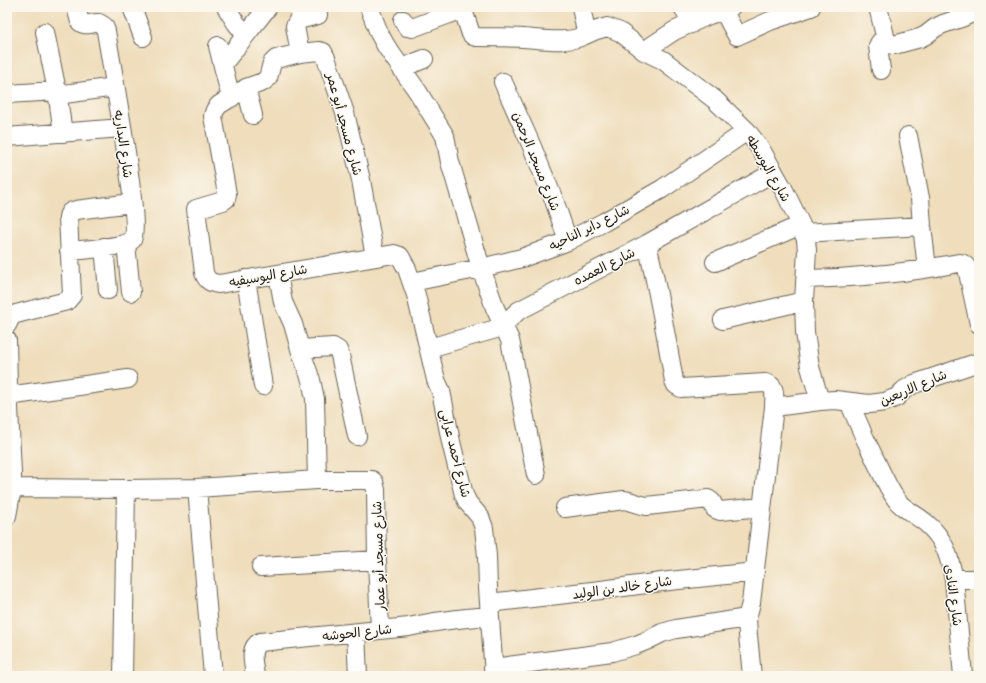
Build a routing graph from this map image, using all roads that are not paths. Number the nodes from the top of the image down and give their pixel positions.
1 (76, 7) edge
2 (132, 7) edge
3 (226, 7) edge
4 (268, 7) edge
5 (369, 7) edge
6 (581, 7) edge
7 (683, 7) edge
8 (811, 7) edge
9 (878, 7) edge
10 (727, 8) edge
11 (979, 10) edge
12 (318, 15) dead end
13 (403, 20) dead end
14 (691, 24) junction
15 (45, 32) dead end
16 (246, 35) junction
17 (585, 35) junction
18 (143, 37) dead end
19 (886, 40) junction
20 (218, 46) dead end
21 (644, 51) junction
22 (300, 53) junction
23 (424, 59) dead end
24 (223, 64) junction
25 (402, 68) junction
26 (881, 70) dead end
27 (503, 82) dead end
28 (116, 87) junction
29 (246, 88) junction
30 (57, 93) junction
31 (7, 94) edge
32 (231, 98) junction
33 (253, 115) dead end
34 (122, 128) junction
35 (747, 130) junction
36 (63, 132) junction
37 (908, 136) dead end
38 (7, 137) edge
39 (774, 172) junction
40 (132, 203) junction
41 (196, 209) joint
42 (922, 226) junction
43 (802, 229) junction
44 (568, 241) junction
45 (126, 244) junction
46 (647, 244) junction
47 (104, 247) junction
48 (69, 251) junction
49 (400, 256) joint
50 (375, 257) junction
51 (715, 262) dead end
52 (481, 268) junction
53 (927, 268) junction
54 (278, 274) junction
55 (246, 279) junction
56 (806, 280) junction
57 (412, 282) junction
58 (108, 290) dead end
59 (131, 292) dead end
60 (804, 301) junction
61 (723, 320) dead end
62 (979, 324) edge
63 (7, 325) edge
64 (502, 325) junction
65 (7, 340) edge
66 (429, 348) junction
67 (300, 349) junction
68 (979, 362) edge
69 (128, 379) dead end
70 (263, 386) dead end
71 (8, 389) edge
72 (820, 401) junction
73 (849, 402) junction
74 (774, 407) junction
75 (357, 436) dead end
76 (536, 475) dead end
77 (317, 480) junction
78 (12, 488) junction
79 (197, 488) junction
80 (126, 489) junction
81 (762, 507) junction
82 (565, 508) dead end
83 (7, 516) edge
84 (377, 560) junction
85 (262, 567) dead end
86 (755, 572) junction
87 (954, 579) junction
88 (979, 579) edge
89 (490, 610) junction
90 (747, 618) junction
91 (380, 630) junction
92 (356, 633) junction
93 (493, 672) edge
94 (123, 676) edge
95 (213, 676) edge
96 (255, 676) edge
97 (358, 676) edge
98 (752, 676) edge
99 (963, 676) edge

1 - 28 street, شارع البداريه
2 - 18 street
3 - 16 street
4 - 16 street
5 - 25 street
6 - 17 street
7 - 14 street
8 - 10 street
9 - 19 street
10 - 14 street
11 - 19 street
12 - 22 street
13 - 17 street
14 - 21 street
15 - 30 street
16 - 24 street
17 - 21 street, شارع البوسطه
19 - 26 street
20 - 24 street
21 - 35 street, شارع البوسطه
22 - 29 street, شارع مسجد أبو عمر
22 - 50 street, شارع مسجد أبو عمر
23 - 25 street
24 - 32 street
25 - 52 street
27 - 44 street, شارع مسجد الرحمن
28 - 30 street
28 - 34 street, شارع البداريه
29 - 32 street, شارع مسجد أبو عمر
29 - 33 street
30 - 31 street
30 - 36 street
32 - 41 street, شارع مسجد أبو عمر
34 - 36 street
34 - 40 street, شارع البداريه
35 - 39 street, شارع البوسطه
35 - 44 street, شارع داير الناحيه
36 - 38 street
37 - 42 street
39 - 43 street, شارع البوسطه
39 - 46 street, شارع العمده
40 - 45 street, شارع البداريه
40 - 48 street
41 - 55 street, شارع اليوسيفيه
42 - 43 street
42 - 53 street
43 - 51 street
43 - 56 street, شارع البوسطه
44 - 52 street, شارع داير الناحيه
45 - 47 street
45 - 59 street
46 - 64 street, شارع العمده
46 - 74 street
47 - 48 street
47 - 58 street
48 - 63 street
49 - 50 street, شارع اليوسيفيه
49 - 57 street, شارع أحمد عرابى
50 - 54 street, شارع اليوسيفيه
52 - 57 street, شارع داير الناحيه
52 - 64 street
53 - 56 street
53 - 62 street
54 - 55 street, شارع اليوسيفيه
54 - 67 street
55 - 70 street
56 - 60 street, شارع البوسطه
57 - 66 street, شارع أحمد عرابى
60 - 61 street
60 - 72 street, شارع البوسطه
64 - 66 street, شارع العمده
64 - 76 street
65 - 71 street
66 - 89 street, شارع أحمد عرابى
67 - 75 street
67 - 77 street
68 - 73 street, شارع الاربعين
69 - 71 street
71 - 78 street
72 - 73 street, شارع الاربعين
72 - 74 street, شارع الاربعين
73 - 87 street, شارع النادى
74 - 81 street
77 - 79 street
77 - 84 street, شارع مسجد أبو عمار
78 - 80 street
78 - 83 street
79 - 80 street
79 - 95 street
80 - 94 street
81 - 82 street
81 - 86 street
84 - 85 street
84 - 91 street, شارع مسجد أبو عمار
86 - 89 street, شارع خالد بن الوليد
86 - 90 street
87 - 88 street
87 - 99 street, شارع النادى
89 - 91 street, شارع الحوشه
89 - 93 street, شارع أحمد عرابى
90 - 93 street
90 - 98 street
91 - 92 street, شارع الحوشه
92 - 96 street, شارع الحوشه
92 - 97 street

